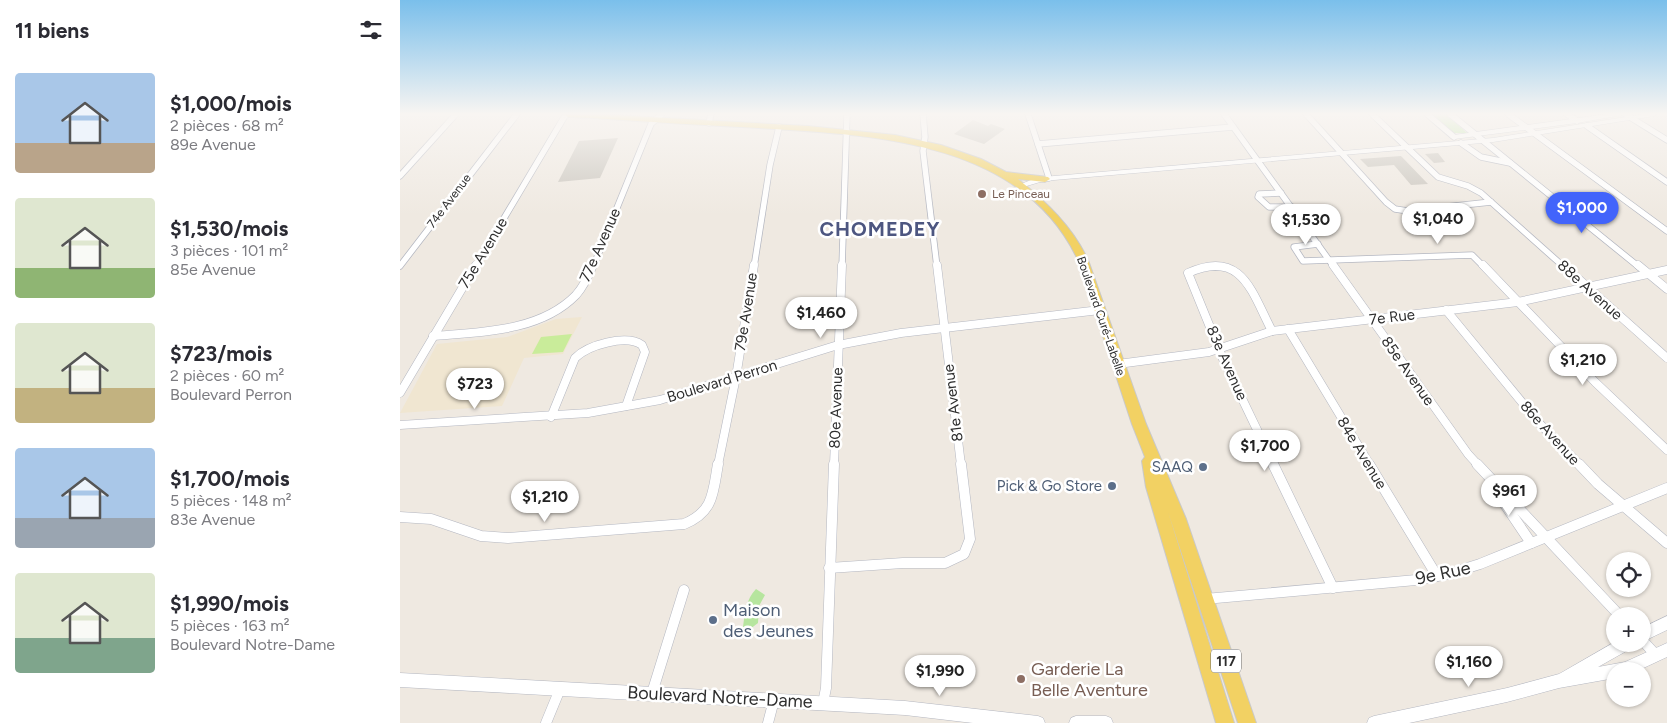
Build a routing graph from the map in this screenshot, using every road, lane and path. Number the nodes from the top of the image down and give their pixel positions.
1 (426, 148) edge
2 (491, 148) edge
3 (547, 148) edge
4 (641, 148) edge
5 (774, 148) edge
6 (846, 148) edge
7 (924, 148) edge
8 (939, 148) edge
9 (1039, 148) edge
10 (1247, 148) edge
11 (1337, 148) edge
12 (1375, 148) edge
13 (1407, 148) edge
14 (1468, 148) edge
15 (1492, 148) edge
16 (1555, 148) edge
17 (1619, 148) edge
18 (1340, 151) junction
19 (1254, 159) junction
20 (1510, 163) junction
21 (1002, 174) junction
22 (400, 176) edge
23 (1047, 178) junction
24 (1667, 182) edge
25 (1020, 186) junction
26 (1281, 192) junction
27 (1491, 202) junction
28 (1043, 205) junction
29 (1292, 207) junction
30 (1667, 231) edge
31 (1318, 244) junction
32 (1329, 260) junction
33 (400, 266) edge
34 (1667, 270) edge
35 (1648, 274) junction
36 (1586, 287) junction
37 (1667, 289) edge
38 (1518, 302) junction
39 (1100, 310) junction
40 (1446, 310) junction
41 (1372, 319) junction
42 (944, 328) junction
43 (1288, 329) junction
44 (1272, 331) junction
45 (433, 336) junction
46 (838, 345) junction
47 (1219, 349) junction
48 (1667, 358) edge
49 (1118, 364) junction
50 (736, 377) junction
51 (400, 393) edge
52 (626, 406) junction
53 (550, 417) junction
54 (400, 425) edge
55 (1147, 449) junction
56 (1667, 450) edge
57 (1490, 479) junction
58 (1667, 488) edge
59 (1623, 505) junction
60 (400, 517) edge
61 (1545, 538) junction
62 (1531, 543) junction
63 (1667, 543) edge
64 (829, 568) junction
65 (1437, 576) junction
66 (1333, 588) junction
67 (684, 590) dead end
68 (1205, 599) junction
69 (1611, 607) edge
70 (1667, 623) edge
71 (1651, 631) edge
72 (1651, 645) edge
73 (1610, 652) edge
74 (1662, 652) edge
75 (400, 680) edge
76 (1559, 682) junction
77 (560, 688) junction
78 (652, 692) junction
79 (774, 700) junction
80 (823, 703) junction
81 (1415, 719) edge
82 (978, 720) edge
83 (546, 723) edge
84 (768, 723) edge
85 (1038, 723) edge
86 (1076, 723) edge
87 (1106, 723) edge
88 (1225, 723) edge
89 (1247, 723) edge
90 (1374, 723) edge

1 - 22 street
2 - 33 street, 74e Avenue
3 - 45 street, 75e Avenue
4 - 45 street, 77e Avenue
5 - 50 street, 79e Avenue
6 - 46 street, 80e Avenue
7 - 42 street, 81e Avenue
8 - 21 main road, Boulevard Curé-Labelle / 117
9 - 23 street
10 - 19 street, 85e Avenue
11 - 18 street
12 - 18 street
13 - 27 street, 88e Avenue
14 - 20 street
15 - 20 street
16 - 30 street
17 - 24 street
18 - 19 street
18 - 27 street
19 - 23 street
19 - 26 street, 85e Avenue
20 - 35 street
21 - 23 main road
21 - 25 main road, Boulevard Curé-Labelle / 117
23 - 25 street
23 - 28 main road
25 - 28 main road, Boulevard Curé-Labelle / 117
26 - 29 street, 85e Avenue
26 - 29 street
27 - 36 street, 88e Avenue
28 - 39 main road, Boulevard Curé-Labelle / 117
29 - 31 street, 85e Avenue
31 - 32 street, 85e Avenue
31 - 32 street
32 - 38 street
32 - 41 street, 85e Avenue
34 - 35 street, 7e Rue
35 - 36 street, 7e Rue
35 - 37 street
36 - 38 street, 7e Rue
36 - 48 street, 88e Avenue
38 - 40 street, 7e Rue
38 - 56 street
39 - 42 street, Boulevard Perron
39 - 49 main road, Boulevard Curé-Labelle / 117
40 - 41 street, 7e Rue
40 - 59 street, 86e Avenue
41 - 43 street, 7e Rue
41 - 57 street, 85e Avenue
42 - 46 street, Boulevard Perron
42 - 64 street, 81e Avenue
43 - 44 street, 7e Rue
43 - 65 street, 84e Avenue
44 - 47 street, 7e Rue
44 - 47 street, 83e Avenue
45 - 51 street, 75e Avenue
46 - 50 street, Boulevard Perron
46 - 64 street, 80e Avenue
47 - 49 street, 7e Rue
47 - 66 street, 83e Avenue
49 - 55 main road, Boulevard Curé-Labelle / 117
50 - 52 street, Boulevard Perron
50 - 60 street, 79e Avenue
52 - 53 street, Boulevard Perron
52 - 53 street
53 - 54 street, Boulevard Perron
55 - 68 main road, Boulevard Curé-Labelle / 117
55 - 88 main road, Boulevard Curé-Labelle / 117
57 - 61 street, 85e Avenue
57 - 62 street, 85e Avenue
58 - 59 street, 9e Rue
59 - 61 street, 9e Rue
59 - 63 street, 86e Avenue
61 - 62 street, 9e Rue
61 - 69 street, 85e Avenue
62 - 65 street, 9e Rue
64 - 80 street, 80e Avenue
65 - 66 street, 9e Rue
66 - 68 street, 9e Rue
67 - 78 street
68 - 89 main road, Boulevard Curé-Labelle / 117
70 - 71 street
72 - 74 street
73 - 76 street
74 - 76 street
75 - 77 street, Boulevard Notre-Dame
76 - 81 street
77 - 78 street, Boulevard Notre-Dame
77 - 83 street
78 - 79 street, Boulevard Notre-Dame
79 - 80 street, Boulevard Notre-Dame
79 - 84 street
80 - 82 street, Boulevard Notre-Dame
81 - 90 street
82 - 85 street, Boulevard Notre-Dame
86 - 87 street

